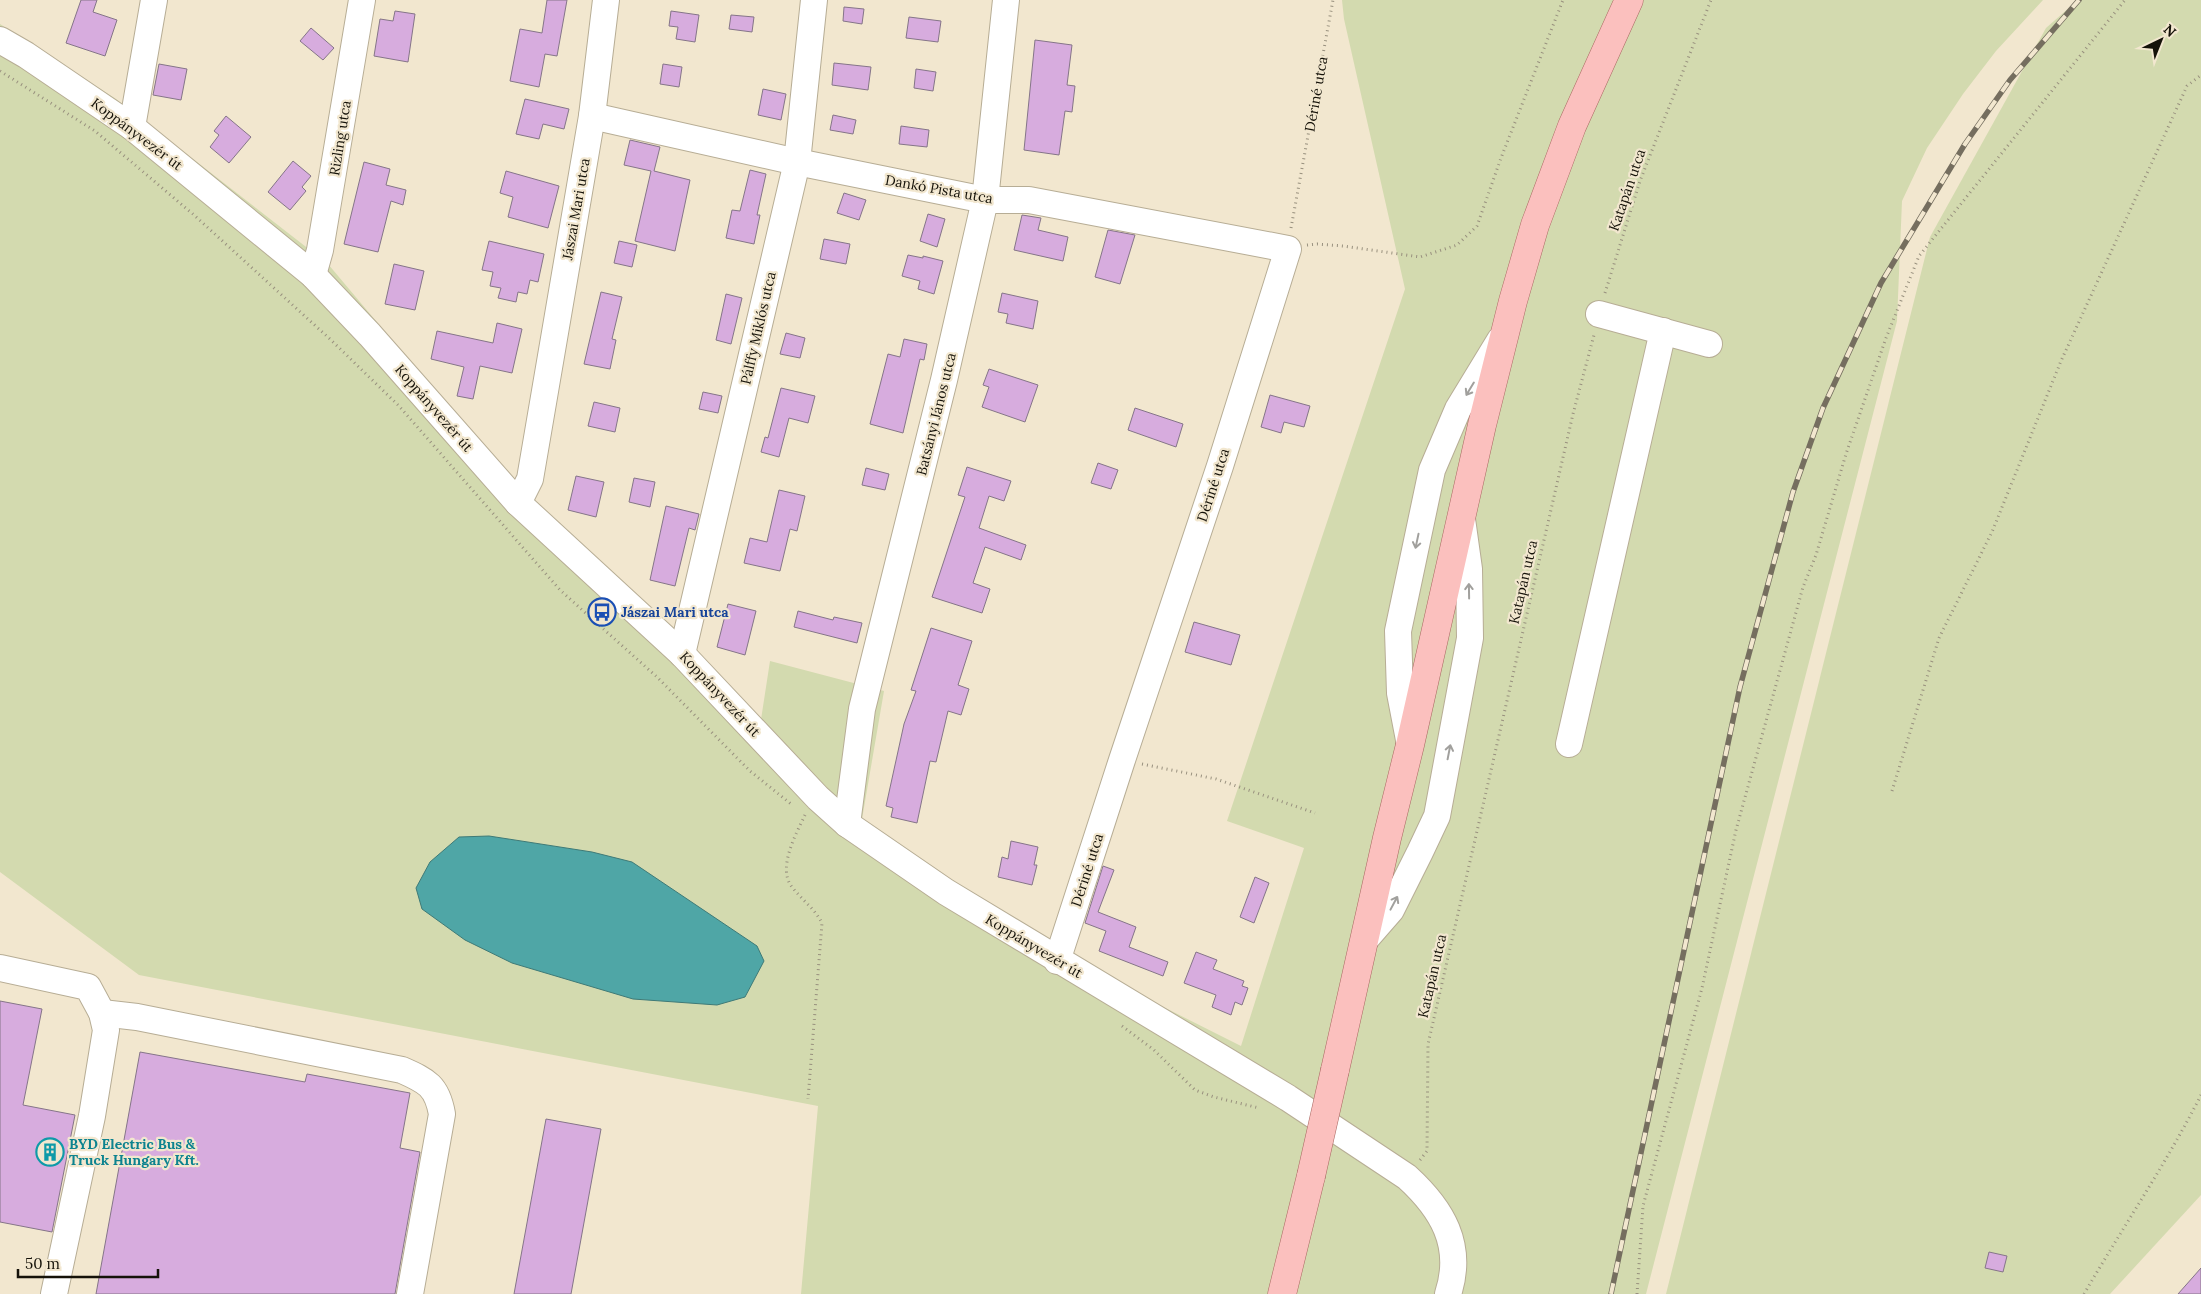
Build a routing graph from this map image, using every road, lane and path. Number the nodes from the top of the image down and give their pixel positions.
1 (154, 0) edge
2 (362, 0) edge
3 (606, 0) edge
4 (814, 0) edge
5 (1006, 0) edge
6 (1333, 0) edge
7 (1563, 0) edge
8 (1629, 0) edge
9 (1711, 0) edge
10 (2125, 0) edge
11 (0, 40) edge
12 (2201, 75) edge
13 (592, 116) junction
14 (132, 127) junction
15 (797, 162) junction
16 (985, 200) junction
17 (1288, 249) junction
18 (313, 275) junction
19 (1599, 314) junction
20 (1663, 331) junction
21 (1504, 332) junction
22 (1709, 344) dead end
23 (518, 503) junction
24 (1462, 517) junction
25 (682, 654) junction
26 (1569, 744) dead end
27 (1410, 745) junction
28 (1122, 760) junction
29 (1892, 791) dead end
30 (818, 798) junction
31 (1315, 814) dead end
32 (847, 824) junction
33 (1364, 941) junction
34 (1058, 961) junction
35 (0, 968) edge
36 (102, 1013) junction
37 (2201, 1095) edge
38 (808, 1099) dead end
39 (1407, 1177) junction
40 (54, 1294) edge
41 (410, 1294) edge
42 (1282, 1294) edge
43 (1448, 1294) edge
44 (1637, 1294) edge
45 (2084, 1294) edge

1 - 14 street
2 - 18 street, Rizling utca
3 - 13 street, Jászai Mari utca
4 - 15 street, Pálffy Miklós utca
5 - 16 street, Batsányi János utca
6 - 17 path, Dériné utca
7 - 17 path
8 - 21 main road
9 - 19 path, Katapán utca
10 - 44 path
11 - 14 street, Koppányvezér út
12 - 29 path
13 - 15 street, Dankó Pista utca
13 - 23 street, Jászai Mari utca
14 - 18 street, Koppányvezér út
15 - 16 street, Dankó Pista utca
15 - 25 street, Pálffy Miklós utca
16 - 17 street, Dankó Pista utca
16 - 32 street, Batsányi János utca
17 - 28 street, Dériné utca
18 - 23 street, Koppányvezér út
19 - 20 street
19 - 39 path, Katapán utca
20 - 22 street
20 - 26 street
21 - 24 main road
21 -> 27 street
23 - 25 street, Koppányvezér út
24 - 27 main road
33 -> 24 street
25 - 30 street, Koppányvezér út
27 - 33 main road
28 - 31 path
28 - 34 street, Dériné utca
30 - 32 street, Koppányvezér út
30 - 38 path
32 - 34 street, Koppányvezér út
33 - 42 main road, bridge
34 - 39 street, Koppányvezér út
35 - 36 street
36 - 40 street
36 - 41 street
37 - 45 path
39 - 43 street, Koppányvezér út

